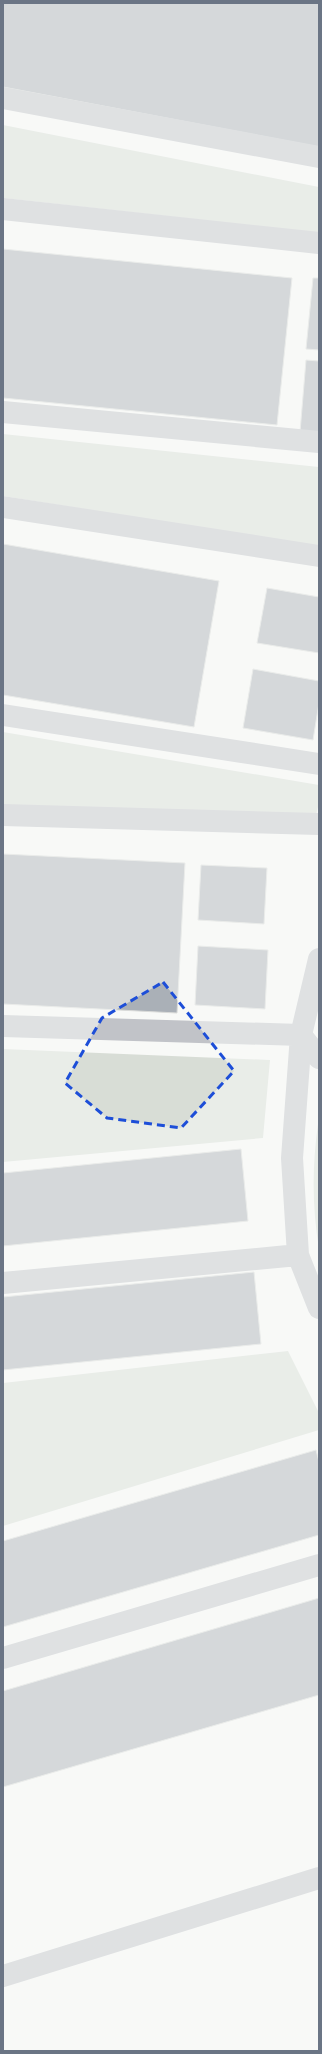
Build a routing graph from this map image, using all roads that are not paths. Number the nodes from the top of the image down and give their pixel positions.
1 (3, 98) edge
2 (319, 157) edge
3 (3, 209) edge
4 (319, 243) edge
5 (3, 412) edge
6 (319, 442) edge
7 (3, 507) edge
8 (319, 556) edge
9 (3, 715) edge
10 (319, 764) edge
11 (3, 815) edge
12 (319, 824) edge
13 (319, 959) edge
14 (3, 1026) edge
15 (301, 1034) junction
16 (319, 1058) edge
17 (298, 1255) junction
18 (3, 1283) edge
19 (319, 1308) edge
20 (319, 1565) edge
21 (3, 1658) edge
22 (319, 1878) edge
23 (3, 1976) edge

1 - 2 street
3 - 4 street
5 - 6 street
7 - 8 street
9 - 10 street
11 - 12 street
13 - 15 street
14 - 15 street
15 - 16 street
15 - 17 street
17 - 18 street
17 - 19 street
20 - 21 street
22 - 23 street

